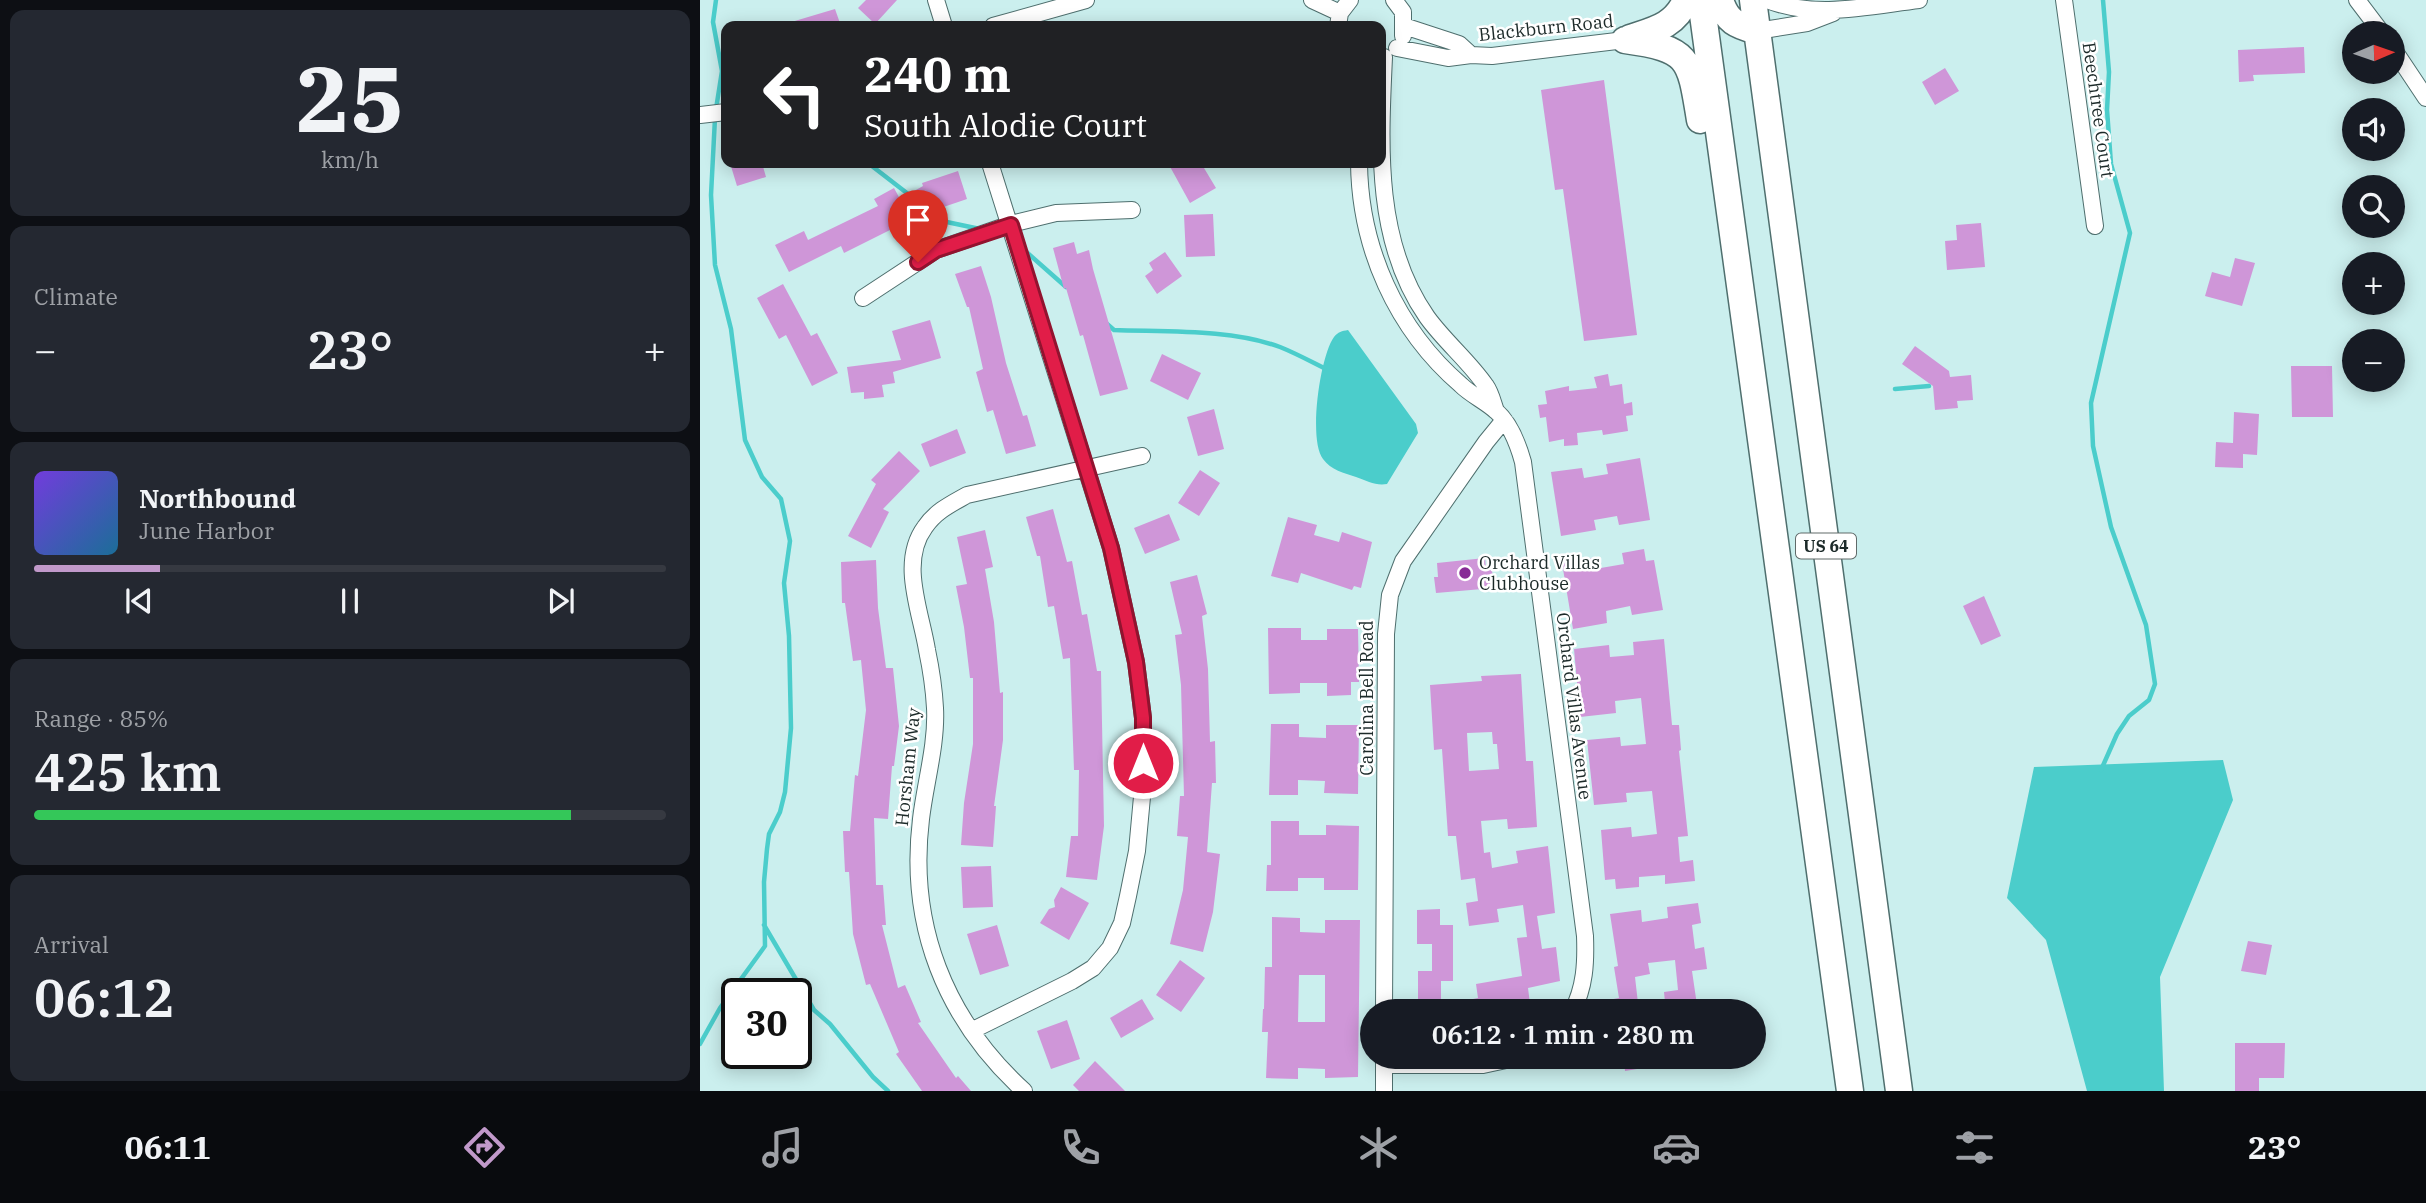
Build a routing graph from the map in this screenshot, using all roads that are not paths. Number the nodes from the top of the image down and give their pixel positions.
1 (936, 0) edge
2 (1086, 0) edge
3 (1312, 0) edge
4 (1686, 0) edge
5 (1701, 0) edge
6 (1720, 0) edge
7 (1752, 0) edge
8 (1767, 0) edge
9 (1919, 0) edge
10 (2064, 0) edge
11 (2357, 0) edge
12 (1396, 1) edge
13 (1838, 10) junction
14 (1343, 13) edge
15 (942, 21) edge
16 (1011, 21) edge
17 (2373, 21) edge
18 (1404, 26) junction
19 (1757, 31) junction
20 (1625, 40) junction
21 (1387, 54) edge
22 (1471, 55) junction
23 (2405, 66) edge
24 (1386, 80) edge
25 (2426, 98) edge
26 (721, 113) edge
27 (700, 115) edge
28 (992, 168) edge
29 (1359, 168) edge
30 (1383, 168) edge
31 (1132, 209) dead end
32 (1011, 225) junction
33 (2095, 226) dead end
34 (1410, 284) junction
35 (1390, 295) junction
36 (863, 298) dead end
37 (1500, 416) junction
38 (1142, 456) dead end
39 (1085, 468) junction
40 (1781, 583) junction
41 (1384, 999) edge
42 (1578, 999) edge
43 (973, 1030) junction
44 (1384, 1069) edge
45 (1024, 1091) edge
46 (1384, 1091) edge
47 (1850, 1091) edge
48 (1899, 1091) edge

1 - 15 street
2 - 16 street
3 - 14 street
4 - 20 highway
5 - 40 highway, US 64
6 - 19 highway
7 - 19 highway, US 64
8 - 13 street
9 - 13 street
10 - 33 street, Beechtree Court
11 - 17 street
12 - 18 street
13 - 19 street
18 - 21 street, Orchard Villas Avenue
18 - 22 street, Blackburn Road
19 - 48 highway, US 64
20 - 22 street, Blackburn Road
20 - 40 highway
21 - 22 street, Blackburn Road
21 - 24 street, Orchard Villas Avenue
23 - 25 street
26 - 27 street
28 - 32 street
29 - 35 street, Orchard Villas Avenue
30 - 34 street, Orchard Villas Avenue
31 - 32 street
32 - 36 street
32 - 39 street
34 - 35 street
34 - 37 street, Orchard Villas Avenue
35 - 37 street, Orchard Villas Avenue
37 - 41 street, Carolina Bell Road
37 - 42 street, Orchard Villas Avenue
38 - 39 street, Horsham Way
39 - 43 street
39 - 43 street, Horsham Way
40 - 47 highway, US 64
43 - 45 street, Horsham Way
44 - 46 street

